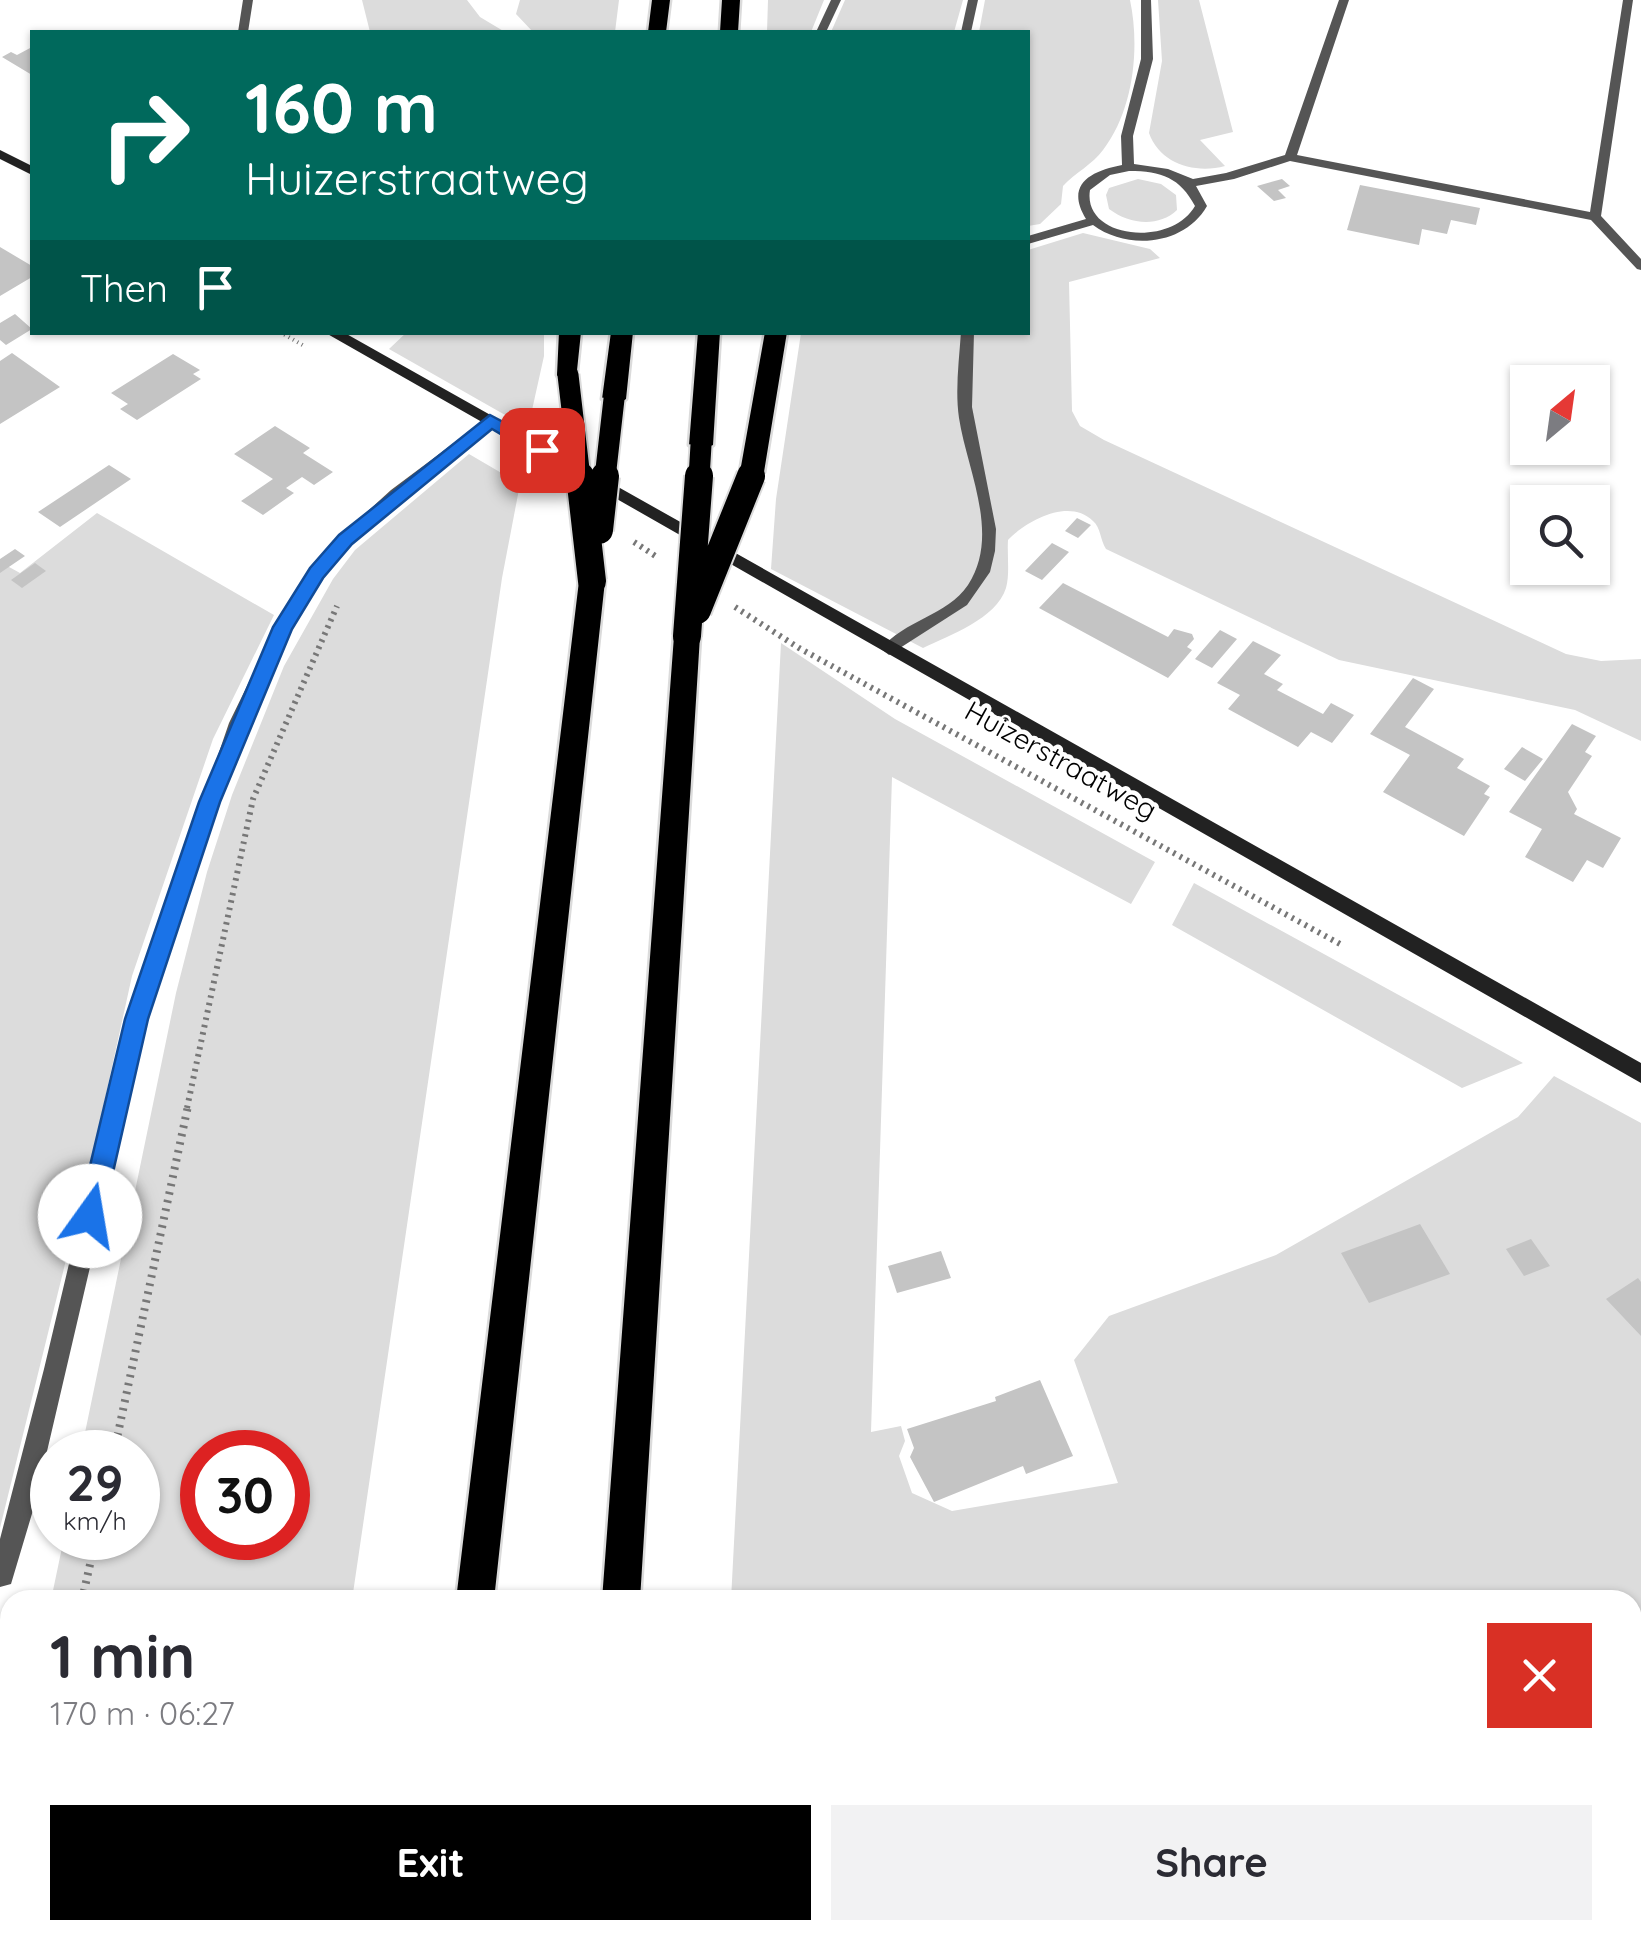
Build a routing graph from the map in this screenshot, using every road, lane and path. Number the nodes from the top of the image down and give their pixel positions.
1 (248, 0) edge
2 (661, 0) edge
3 (731, 0) edge
4 (836, 0) edge
5 (973, 0) edge
6 (1146, 0) edge
7 (1344, 0) edge
8 (1630, 0) edge
9 (1641, 2) edge
10 (243, 30) edge
11 (657, 30) edge
12 (729, 30) edge
13 (823, 30) edge
14 (966, 30) edge
15 (0, 154) edge
16 (1290, 157) junction
17 (1128, 168) junction
18 (30, 170) edge
19 (1189, 184) junction
20 (1595, 217) junction
21 (1096, 220) junction
22 (1030, 239) edge
23 (1641, 266) edge
24 (285, 335) edge
25 (336, 335) edge
26 (570, 335) edge
27 (622, 335) edge
28 (708, 335) edge
29 (775, 335) edge
30 (968, 335) edge
31 (314, 351) dead end
32 (490, 421) junction
33 (633, 541) dead end
34 (666, 562) dead end
35 (592, 580) junction
36 (345, 589) dead end
37 (733, 605) dead end
38 (687, 636) junction
39 (889, 649) junction
40 (1354, 951) dead end
41 (1641, 1074) edge
42 (119, 1430) edge
43 (91, 1560) edge
44 (2, 1575) edge
45 (84, 1590) edge
46 (476, 1590) edge
47 (622, 1590) edge

1 - 10 lane
2 - 11 highway
3 - 12 highway
4 - 13 lane
5 - 14 lane
6 - 17 lane
7 - 16 lane
8 - 9 lane
8 - 20 lane
15 - 18 street
16 - 19 lane
16 - 20 lane
17 - 19 lane
17 - 21 lane
19 - 21 lane
20 - 23 lane
21 - 22 lane
24 - 31 path
25 - 32 street, Huizerstraatweg
26 - 35 highway, bridge
27 - 35 highway, bridge
28 - 38 highway, bridge
29 - 38 highway, bridge
30 - 39 lane
32 - 39 street, Huizerstraatweg
32 - 44 street
33 - 34 path
35 - 46 highway
36 - 42 path
37 - 40 path, Huizerstraatweg
38 - 47 highway
39 - 41 street, Huizerstraatweg
43 - 45 path

